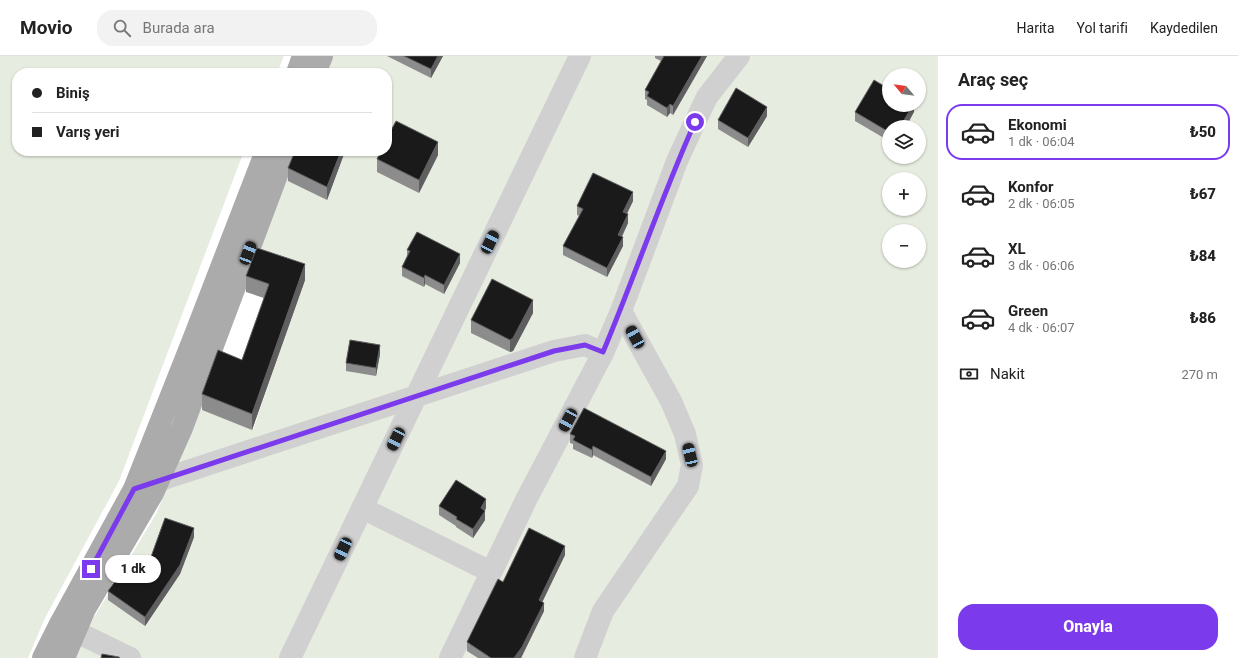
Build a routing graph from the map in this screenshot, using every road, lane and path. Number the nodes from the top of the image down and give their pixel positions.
1 (303, 56) edge
2 (322, 56) edge
3 (580, 56) edge
4 (738, 56) edge
5 (299, 68) edge
6 (317, 68) edge
7 (264, 156) edge
8 (284, 156) edge
9 (620, 311) junction
10 (603, 352) junction
11 (416, 397) junction
12 (159, 481) junction
13 (134, 489) junction
14 (362, 508) junction
15 (491, 572) junction
16 (68, 628) junction
17 (43, 658) edge
18 (64, 658) edge
19 (130, 658) edge
20 (290, 658) edge
21 (450, 658) edge
22 (585, 658) edge

1 - 5 main road
2 - 6 main road
3 - 11 street
4 - 9 street
7 - 13 main road
8 - 12 main road
9 - 10 street
9 - 22 street
10 - 11 street
10 - 15 street
11 - 12 street
11 - 14 street
12 - 13 street
12 - 16 main road
13 - 16 main road
14 - 15 street
14 - 20 street
15 - 21 street
16 - 17 main road
16 - 18 main road
16 - 19 street

